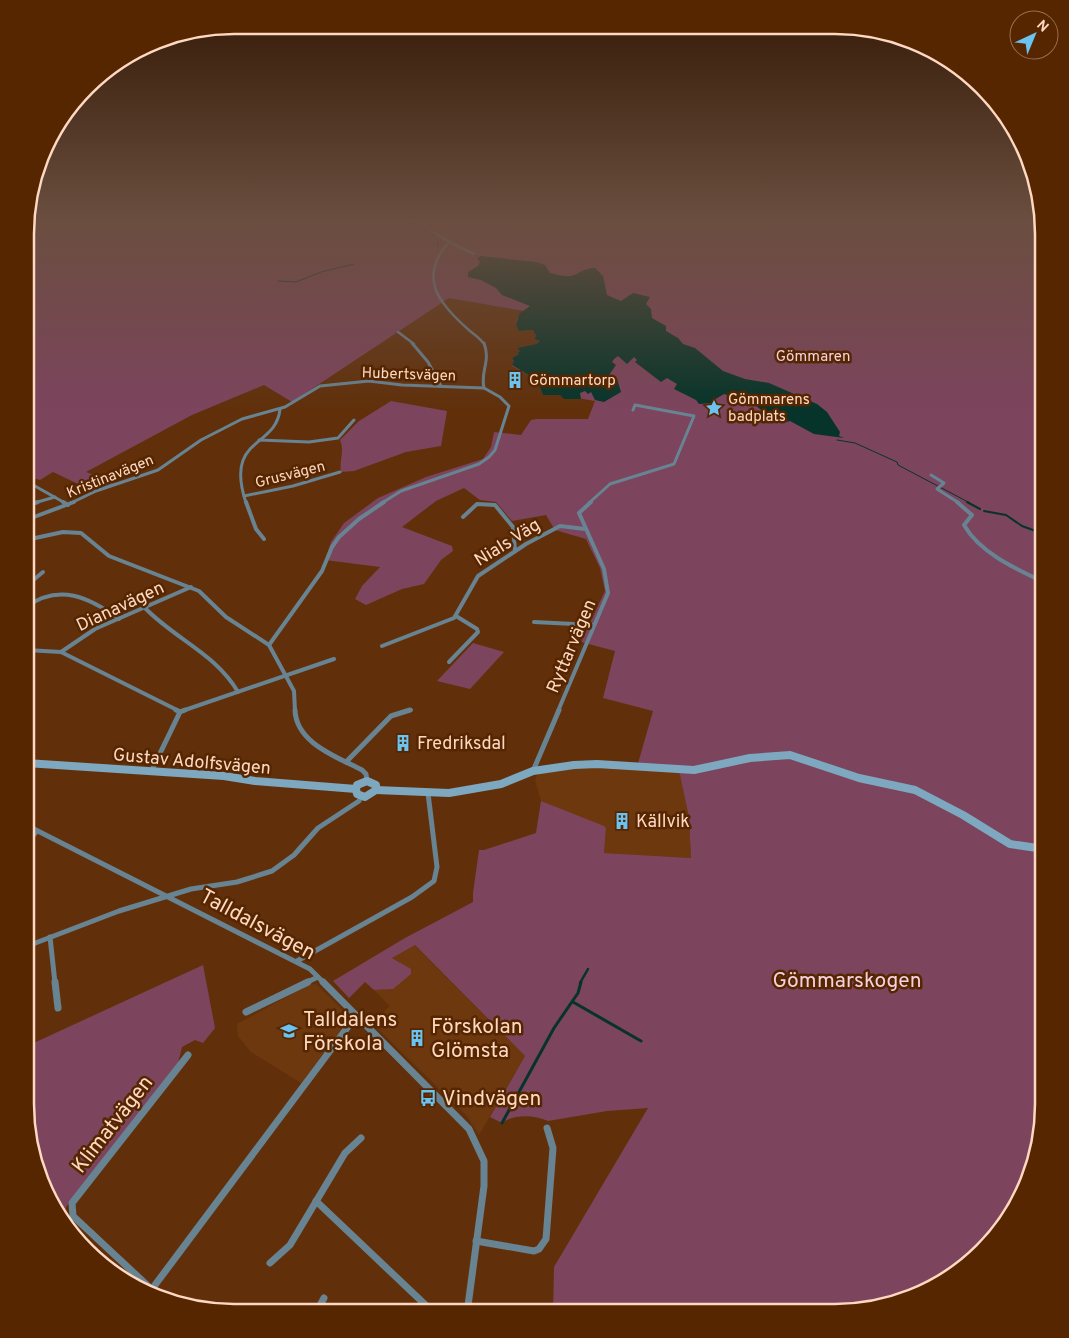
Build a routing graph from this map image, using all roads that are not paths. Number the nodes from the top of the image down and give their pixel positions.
1 (435, 284) edge
2 (398, 332) dead end
3 (441, 386) junction
4 (484, 388) junction
5 (280, 409) junction
6 (633, 410) dead end
7 (354, 420) dead end
8 (259, 440) junction
9 (340, 472) dead end
10 (931, 475) dead end
11 (34, 485) edge
12 (244, 496) junction
13 (55, 497) junction
14 (34, 504) edge
15 (68, 505) junction
16 (34, 517) edge
17 (463, 517) dead end
18 (585, 529) junction
19 (34, 538) edge
20 (264, 539) dead end
21 (515, 551) junction
22 (44, 572) dead end
23 (1035, 577) edge
24 (34, 580) edge
25 (191, 587) junction
26 (34, 601) edge
27 (145, 608) junction
28 (456, 616) junction
29 (119, 618) junction
30 (534, 622) dead end
31 (594, 625) junction
32 (269, 645) junction
33 (382, 646) dead end
34 (34, 650) edge
35 (61, 652) junction
36 (334, 659) dead end
37 (449, 662) dead end
38 (286, 676) junction
39 (238, 692) junction
40 (410, 710) dead end
41 (180, 712) junction
42 (346, 762) junction
43 (34, 764) edge
44 (533, 771) junction
45 (151, 772) junction
46 (367, 781) junction
47 (356, 788) junction
48 (376, 790) junction
49 (428, 793) junction
50 (361, 797) junction
51 (34, 829) edge
52 (37, 831) junction
53 (34, 835) edge
54 (1035, 849) edge
55 (169, 897) junction
56 (50, 937) junction
57 (34, 943) edge
58 (297, 961) junction
59 (318, 977) junction
60 (58, 1008) dead end
61 (246, 1012) dead end
62 (356, 1016) junction
63 (188, 1055) dead end
64 (547, 1128) dead end
65 (361, 1138) dead end
66 (316, 1201) junction
67 (476, 1241) junction
68 (270, 1263) dead end
69 (148, 1285) edge
70 (153, 1287) edge
71 (324, 1298) dead end
72 (321, 1304) edge
73 (425, 1304) edge
74 (468, 1304) edge

1 - 4 street
2 - 3 street
3 - 4 street, Hubertsvägen
3 - 5 street, Hubertsvägen
4 - 32 street
5 - 8 street
5 - 15 street, Kristinavägen
6 - 18 street, Ryttarvägen
7 - 8 street
8 - 12 street
9 - 12 street, Grusvägen
10 - 23 street
11 - 13 street
12 - 20 street
13 - 14 street
13 - 15 street
15 - 16 street, Kristinavägen
17 - 21 street
18 - 21 street, Nials Väg
18 - 31 street, Ryttarvägen
19 - 25 street
21 - 28 street, Nials Väg
22 - 24 street
25 - 27 street, Dianavägen
25 - 32 street
26 - 29 street
27 - 29 street, Dianavägen
27 - 39 street
28 - 33 street
28 - 37 street
29 - 35 street, Dianavägen
30 - 31 street
31 - 44 street, Ryttarvägen
32 - 38 street
34 - 35 street
35 - 41 street
36 - 38 street
38 - 39 street
38 - 42 street
39 - 41 street
40 - 42 street
41 - 45 street
42 - 46 street
43 - 45 street, Gustav Adolfsvägen
44 - 49 street
44 - 54 street
45 - 47 street, Gustav Adolfsvägen
46 - 47 street
46 - 48 street
47 - 50 street
48 - 49 street
48 - 50 street
49 - 58 street
50 - 55 street
51 - 52 street, Talldalsvägen
52 - 53 street
52 - 55 street, Talldalsvägen
55 - 56 street
55 - 58 street, Talldalsvägen
56 - 57 street
56 - 60 street
58 - 59 street, Talldalsvägen
59 - 61 street
59 - 62 street, Talldalsvägen
62 - 67 street, Talldalsvägen
62 - 70 street
63 - 69 street, Klimatvägen
64 - 67 street
65 - 66 street
66 - 68 street
66 - 73 street
67 - 74 street, Talldalsvägen
71 - 72 street

